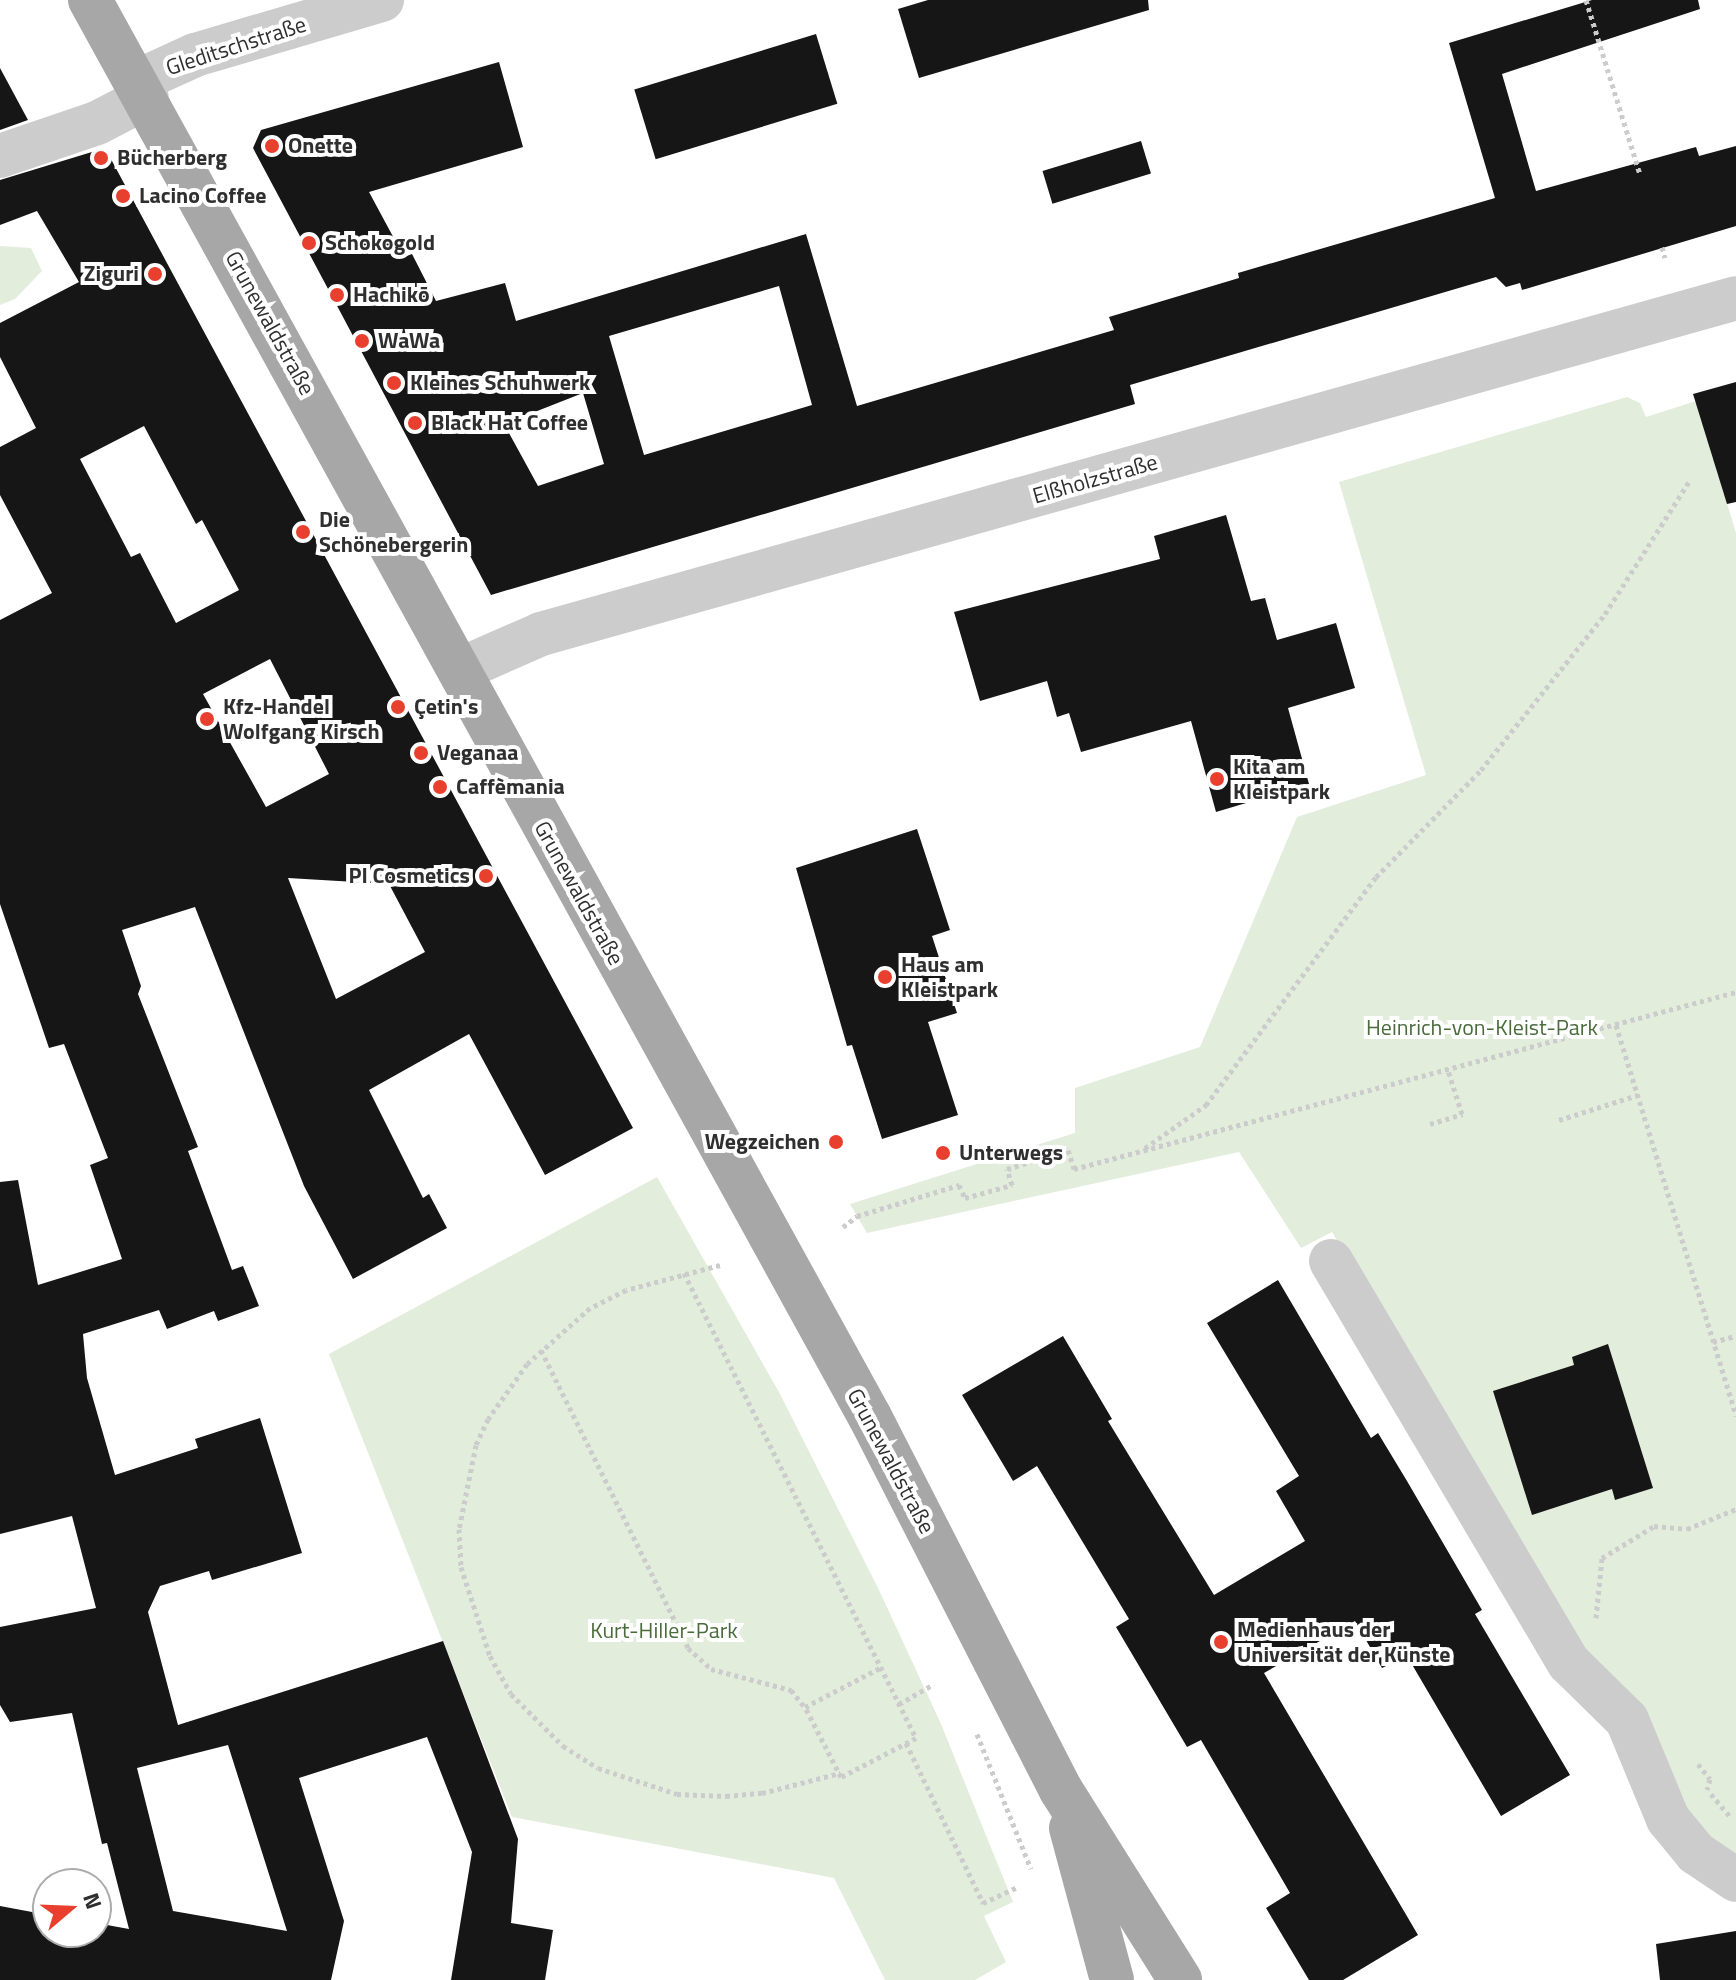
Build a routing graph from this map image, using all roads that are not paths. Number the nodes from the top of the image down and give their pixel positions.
1 (90, 0) edge
2 (382, 0) edge
3 (142, 89) junction
4 (0, 156) edge
5 (1736, 298) edge
6 (459, 670) junction
7 (1331, 1261) dead end
8 (1061, 1790) junction
9 (1736, 1880) edge
10 (1112, 1980) edge
11 (1180, 1980) edge

1 - 3 main road, Grunewaldstraße
2 - 3 street, Gleditschstraße
3 - 4 street, Gleditschstraße
3 - 6 main road, Grunewaldstraße
5 - 6 street, Elßholzstraße
6 - 8 main road, Grunewaldstraße
7 - 9 street
8 - 10 main road, Grunewaldstraße
8 - 11 main road, Grunewaldstraße

